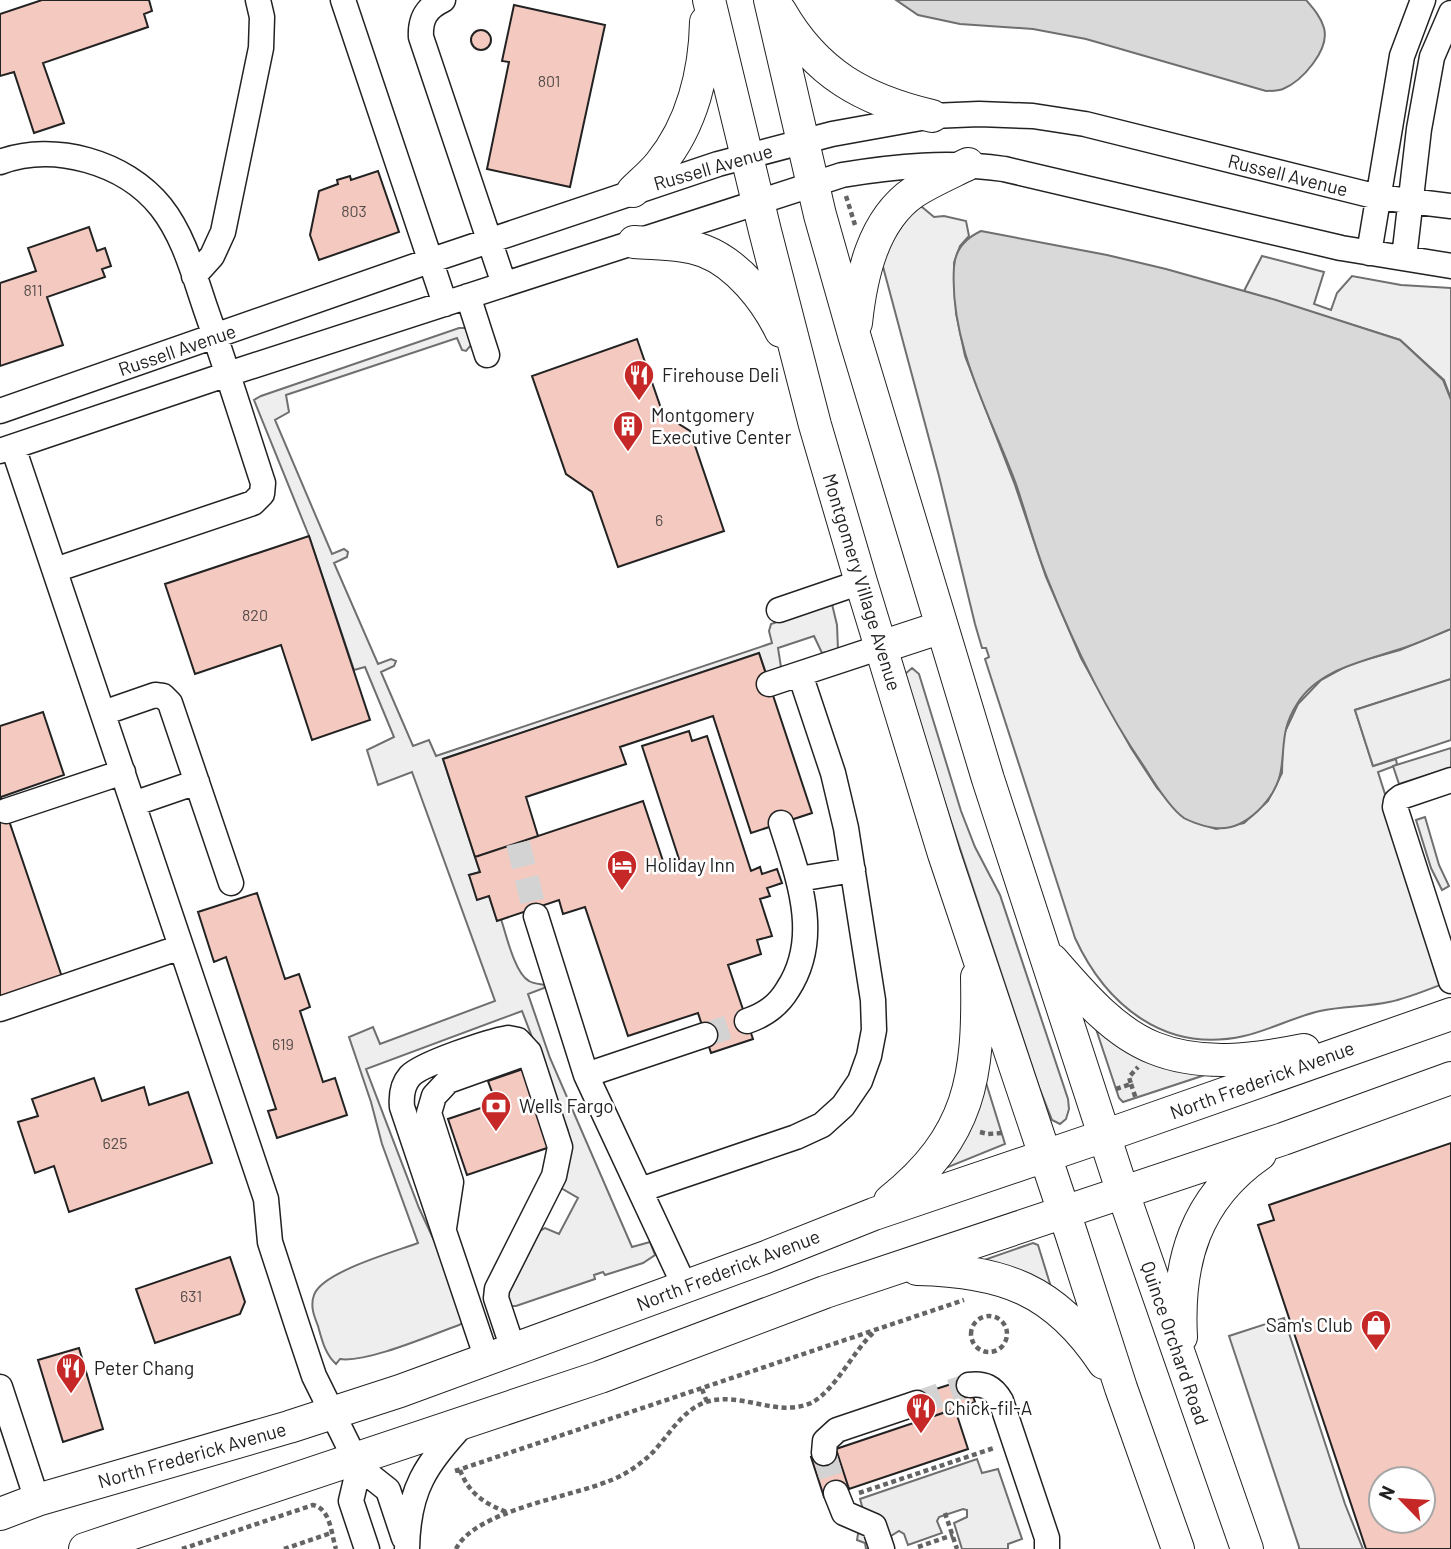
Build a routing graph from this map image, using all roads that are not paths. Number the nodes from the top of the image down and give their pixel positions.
1 (258, 0) edge
2 (343, 0) edge
3 (443, 0) edge
4 (707, 0) edge
5 (772, 0) edge
6 (1423, 0) edge
7 (1451, 13) edge
8 (932, 116) junction
9 (803, 142) junction
10 (746, 157) junction
11 (0, 162) edge
12 (968, 164) junction
13 (813, 185) junction
14 (633, 191) junction
15 (1378, 197) junction
16 (1409, 202) junction
17 (758, 203) junction
18 (1451, 206) edge
19 (489, 241) junction
20 (634, 242) junction
21 (1369, 253) junction
22 (1404, 258) junction
23 (431, 261) junction
24 (1451, 266) edge
25 (194, 276) junction
26 (503, 284) junction
27 (456, 300) junction
28 (215, 337) junction
29 (855, 338) junction
30 (487, 355) dead end
31 (228, 374) junction
32 (802, 374) junction
33 (0, 411) edge
34 (7, 449) edge
35 (55, 570) junction
36 (860, 582) junction
37 (779, 610) dead end
38 (942, 627) junction
39 (881, 647) junction
40 (800, 674) junction
41 (769, 684) dead end
42 (103, 713) junction
43 (123, 772) junction
44 (1451, 780) edge
45 (197, 782) junction
46 (133, 804) junction
47 (6, 811) dead end
48 (781, 823) dead end
49 (853, 870) junction
50 (799, 878) junction
51 (231, 883) dead end
52 (536, 916) tunnel mouth
53 (181, 947) junction
54 (1043, 950) junction
55 (976, 951) junction
56 (1451, 981) edge
57 (0, 1009) edge
58 (1438, 1018) edge
59 (747, 1021) tunnel mouth
60 (705, 1035) tunnel mouth
61 (586, 1075) junction
62 (1451, 1078) edge
63 (1104, 1136) junction
64 (1283, 1139) junction
65 (1045, 1156) junction
66 (639, 1190) junction
67 (1123, 1193) junction
68 (1065, 1213) junction
69 (874, 1214) junction
70 (901, 1268) junction
71 (685, 1287) junction
72 (500, 1354) junction
73 (1183, 1367) junction
74 (969, 1385) tunnel mouth
75 (0, 1387) edge
76 (1121, 1388) junction
77 (917, 1403) tunnel mouth
78 (332, 1412) junction
79 (465, 1422) junction
80 (824, 1453) dead end
81 (358, 1463) junction
82 (837, 1497) tunnel mouth
83 (37, 1500) junction
84 (0, 1514) edge
85 (85, 1549) edge
86 (367, 1549) edge
87 (407, 1549) edge
88 (882, 1549) edge
89 (1047, 1549) edge
90 (1178, 1549) edge
91 (1247, 1549) edge

1 - 25 street
2 - 23 street
3 - 19 street
4 - 10 main road, Montgomery Village Avenue
4 - 14 main road
5 - 8 main road
5 - 9 main road
6 - 15 street
7 - 16 street
8 - 9 street, Russell Avenue
8 - 15 street, Russell Avenue
9 - 10 street, Russell Avenue
9 - 13 main road
10 - 14 street, Russell Avenue
10 - 17 main road, Montgomery Village Avenue
11 - 25 street
12 - 13 street, Russell Avenue
12 - 21 street, Russell Avenue
12 - 29 main road
13 - 17 street, Russell Avenue
13 - 29 main road
14 - 19 street, Russell Avenue
15 - 16 street, Russell Avenue
15 - 21 street
16 - 18 street, Russell Avenue
16 - 22 street
17 - 20 street, Russell Avenue
17 - 32 main road, Montgomery Village Avenue
19 - 23 street, Russell Avenue
19 - 26 street
20 - 26 street, Russell Avenue
20 - 32 main road
21 - 22 street, Russell Avenue
22 - 24 street, Russell Avenue
23 - 27 street
23 - 28 street, Russell Avenue
25 - 28 street
26 - 27 street, Russell Avenue
27 - 30 street
27 - 31 street, Russell Avenue
28 - 31 street
28 - 33 street, Russell Avenue
29 - 38 main road
31 - 34 street, Russell Avenue
31 - 35 street
32 - 36 main road, Montgomery Village Avenue
34 - 35 street
35 - 42 street
36 - 37 street
36 - 39 main road, Montgomery Village Avenue
38 - 39 main road
38 - 54 main road
39 - 40 street
39 - 55 main road, Montgomery Village Avenue
40 - 41 street
40 - 49 street
42 - 43 street
42 - 45 street
43 - 46 street
43 - 47 street
44 - 56 street
45 - 46 street
45 - 51 street
46 - 53 street
48 - 50 street
49 - 50 street
49 - 66 street
50 - 59 street
52 - 61 street
53 - 57 street
53 - 78 street
54 - 58 main road
54 - 63 main road
55 - 65 main road, Montgomery Village Avenue
55 - 69 main road
58 - 63 main road, North Frederick Avenue
60 - 61 street
61 - 66 street
62 - 64 main road
63 - 65 main road, North Frederick Avenue
63 - 67 main road, Quince Orchard Road
64 - 67 main road
64 - 73 main road
65 - 68 main road
65 - 69 main road, North Frederick Avenue
66 - 71 street
67 - 68 main road
67 - 73 main road, Quince Orchard Road
68 - 70 main road
68 - 76 main road
69 - 71 main road, North Frederick Avenue
70 - 76 main road
70 - 79 main road
71 - 72 main road, North Frederick Avenue
72 - 72 street
72 - 78 main road, North Frederick Avenue
73 - 91 main road, Quince Orchard Road
74 - 89 street
75 - 83 street
76 - 90 main road
77 - 80 street
78 - 81 street
78 - 83 main road, North Frederick Avenue
79 - 81 main road
79 - 87 street
81 - 85 main road
81 - 86 street
81 - 87 street
82 - 88 street
83 - 84 main road, North Frederick Avenue

